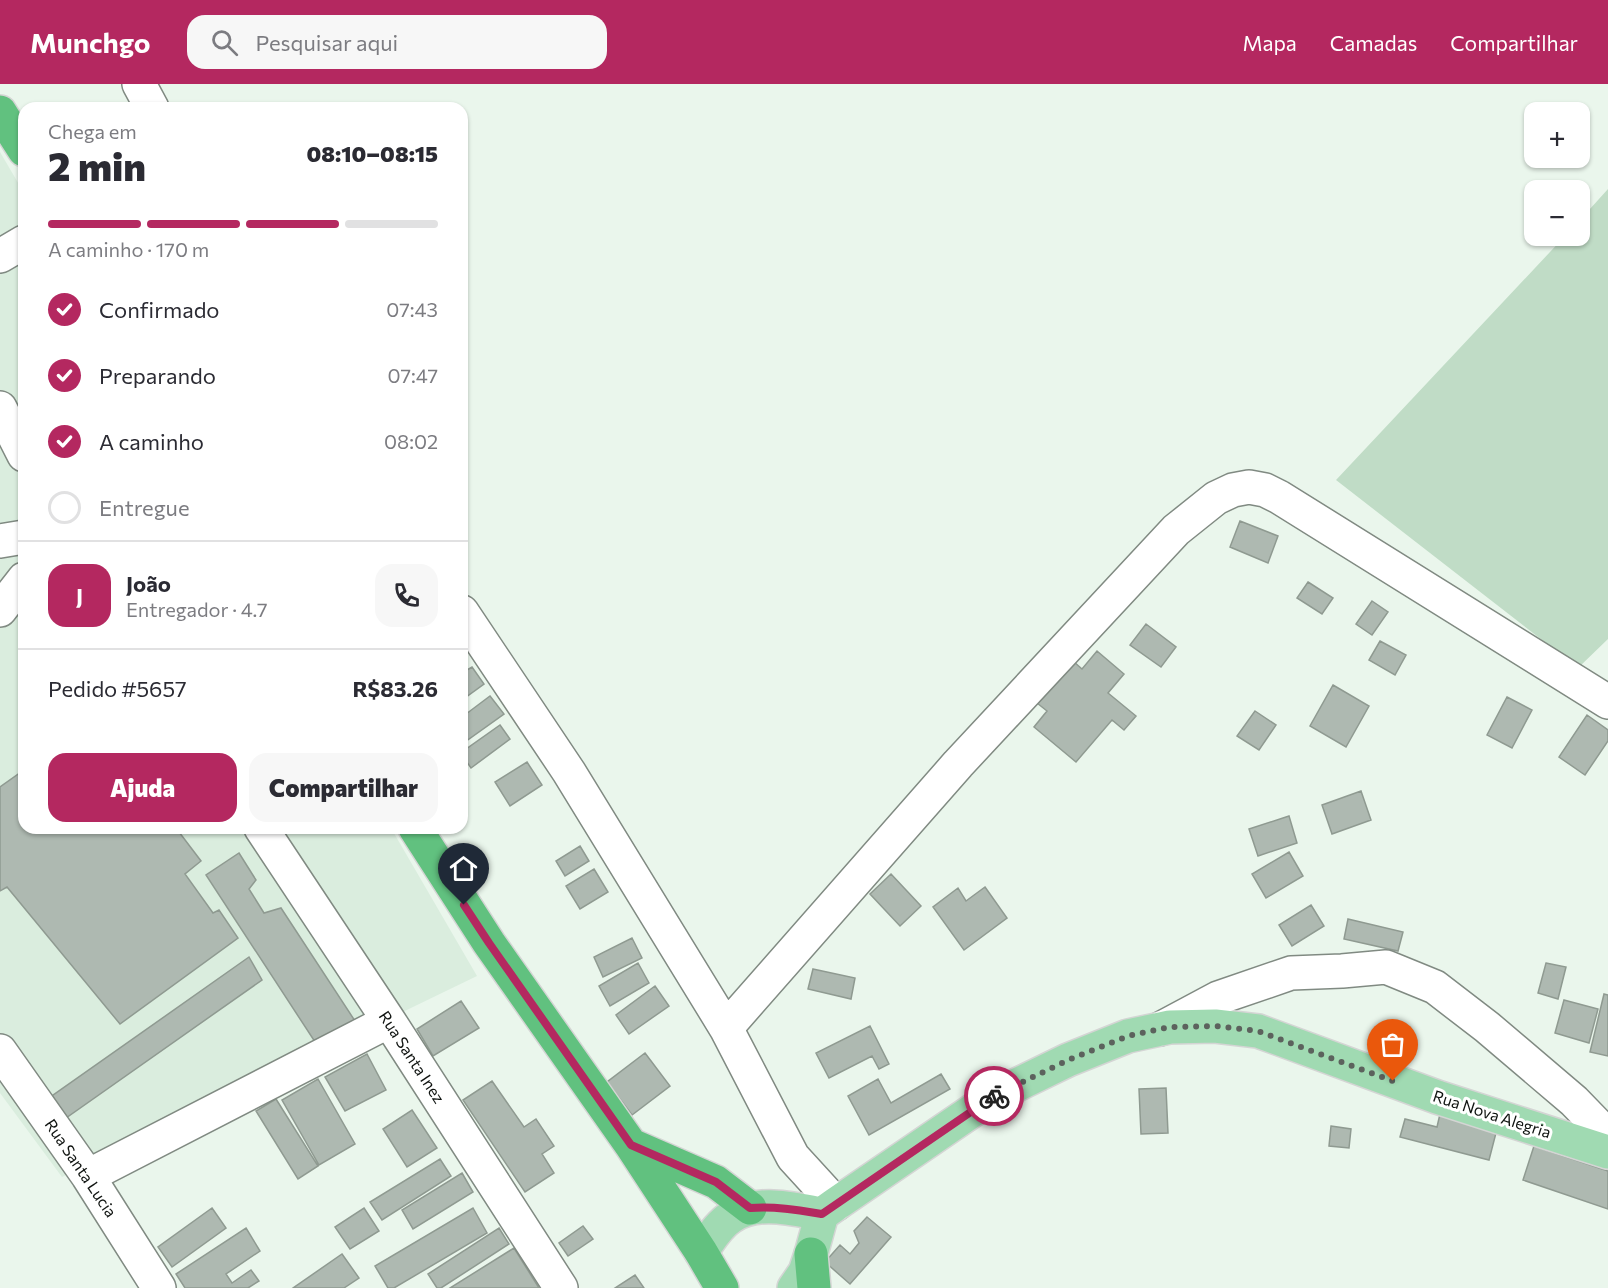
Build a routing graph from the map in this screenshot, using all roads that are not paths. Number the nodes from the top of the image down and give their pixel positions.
1 (138, 84) edge
2 (148, 102) edge
3 (0, 112) edge
4 (18, 140) edge
5 (18, 246) edge
6 (0, 256) edge
7 (0, 408) edge
8 (18, 443) edge
9 (18, 538) edge
10 (0, 541) edge
11 (18, 587) edge
12 (0, 610) edge
13 (468, 621) edge
14 (1608, 702) edge
15 (265, 834) edge
16 (419, 834) edge
17 (388, 1021) junction
18 (726, 1028) junction
19 (1160, 1029) junction
20 (0, 1051) edge
21 (1608, 1136) edge
22 (631, 1145) junction
23 (1608, 1152) edge
24 (88, 1176) junction
25 (750, 1208) junction
26 (829, 1209) junction
27 (701, 1252) junction
28 (811, 1254) junction
29 (159, 1288) edge
30 (561, 1288) edge
31 (722, 1288) edge
32 (794, 1288) edge
33 (814, 1288) edge

1 - 2 street
3 - 4 highway
5 - 6 street
7 - 8 street
9 - 10 street
11 - 12 street
13 - 18 street
14 - 18 street
15 - 17 street, Rua Santa Inez
16 - 22 highway
17 - 24 street
17 - 30 street, Rua Santa Inez
18 - 26 street
19 - 21 street
19 - 23 main road, Rua Nova Alegria
19 - 26 main road, Rua Nova Alegria
20 - 24 street, Rua Santa Lucia
22 - 25 highway
22 - 27 highway
24 - 29 street, Rua Santa Lucia
25 - 26 main road
25 - 27 main road
26 - 28 main road
27 - 31 highway
28 - 32 main road
28 - 33 highway

